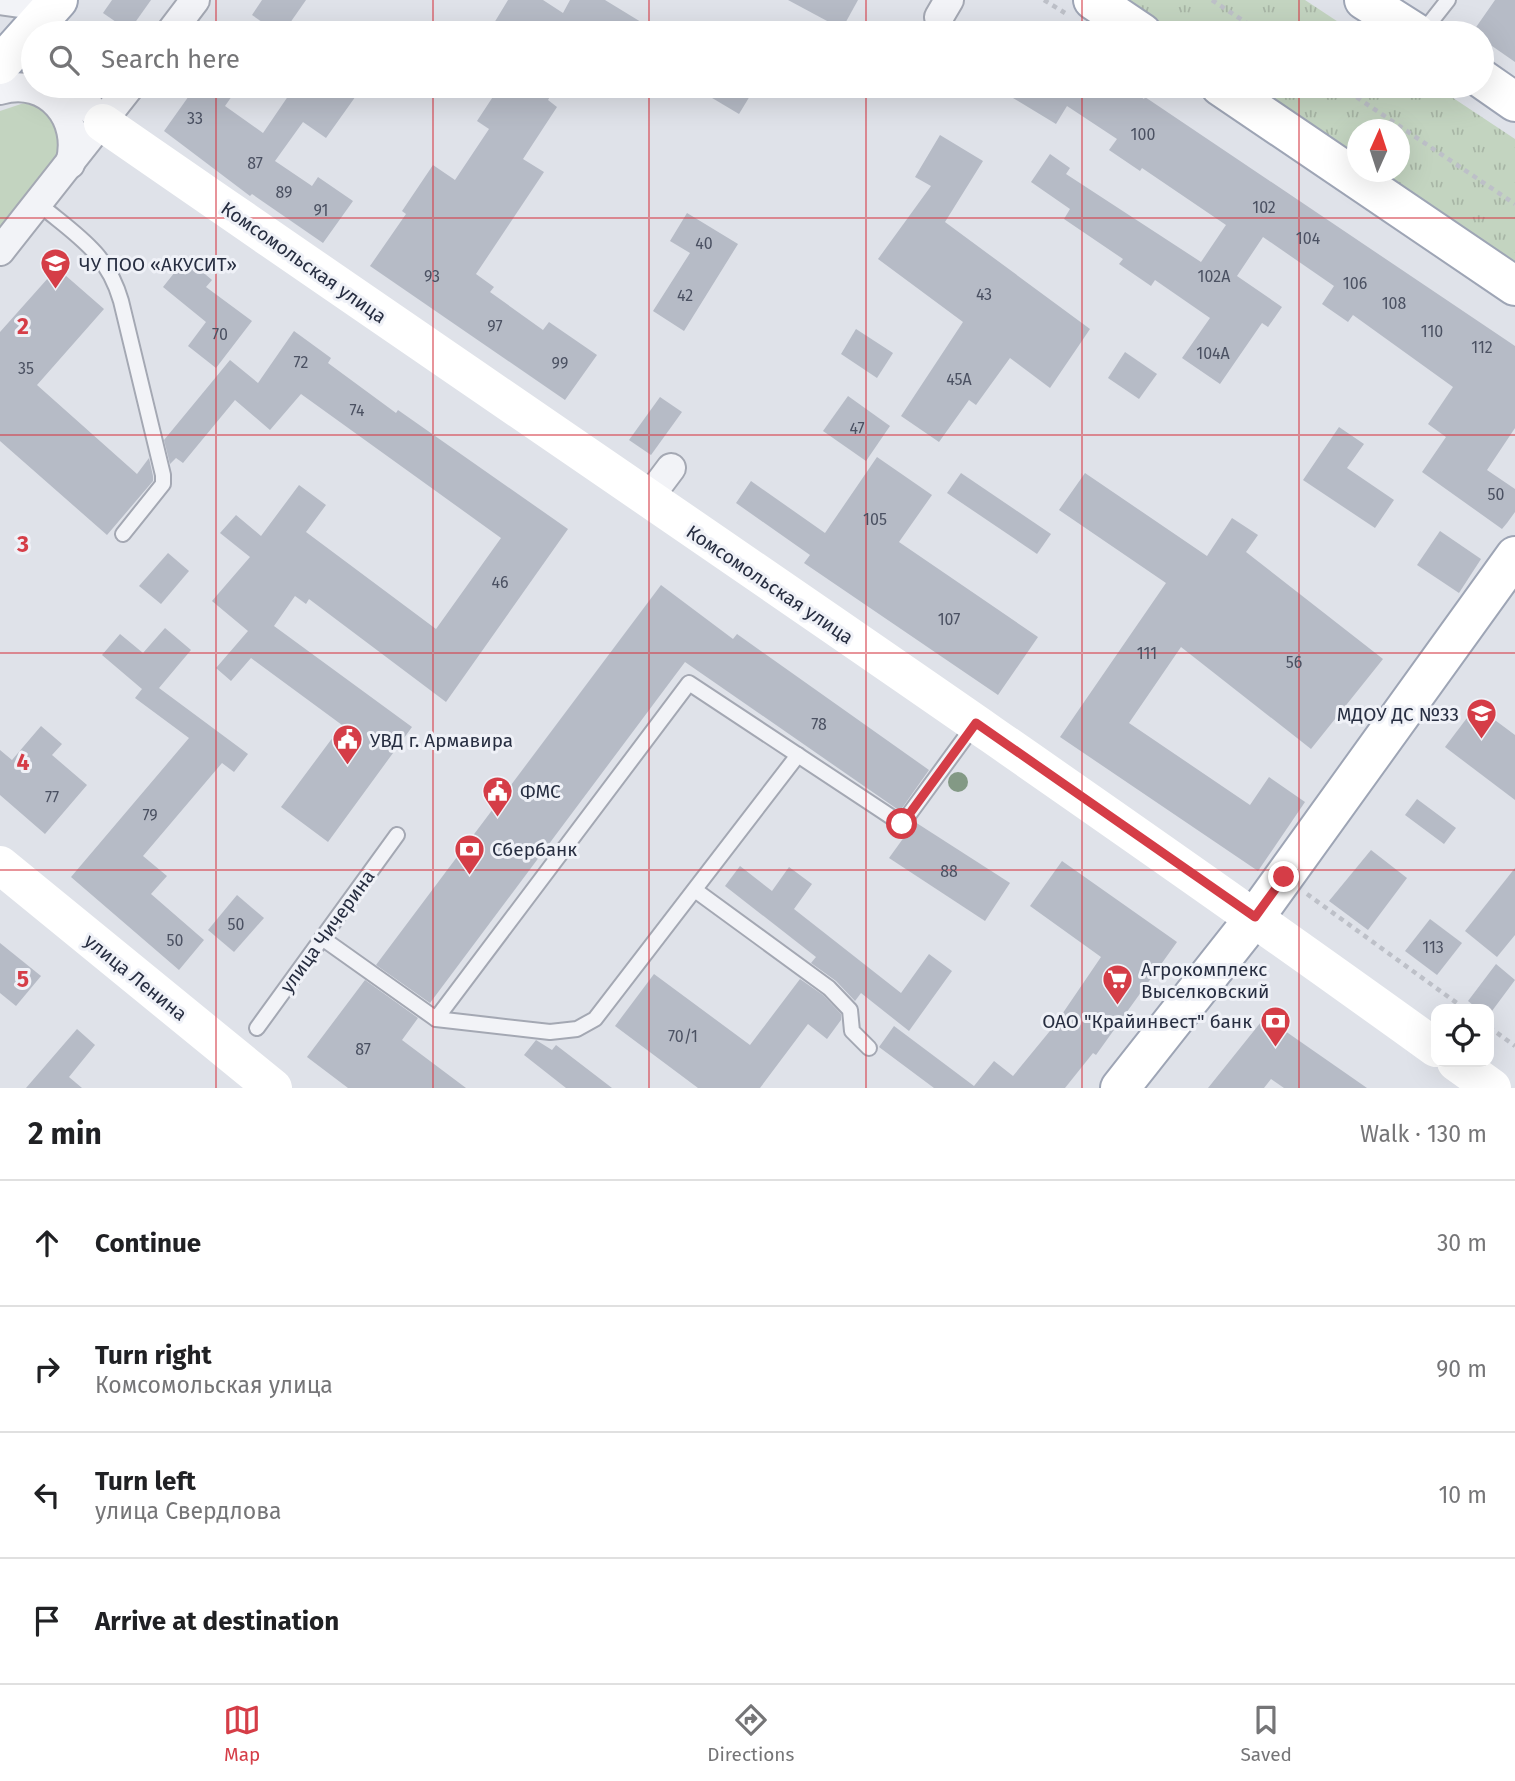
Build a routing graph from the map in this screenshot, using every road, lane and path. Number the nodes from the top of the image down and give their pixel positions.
1 (0, 0) edge
2 (58, 0) edge
3 (195, 0) edge
4 (1093, 0) edge
5 (1212, 0) edge
6 (1364, 0) edge
7 (1448, 0) edge
8 (30, 21) edge
9 (39, 21) edge
10 (57, 21) edge
11 (179, 21) edge
12 (1124, 21) edge
13 (1244, 21) edge
14 (1397, 21) edge
15 (1431, 21) edge
16 (21, 28) edge
17 (21, 41) edge
18 (0, 44) edge
19 (0, 65) edge
20 (1494, 87) edge
21 (21, 88) edge
22 (0, 90) edge
23 (48, 98) edge
24 (53, 98) edge
25 (82, 98) edge
26 (121, 98) edge
27 (1238, 98) edge
28 (1358, 98) edge
29 (1515, 102) edge
30 (103, 122) junction
31 (71, 164) junction
32 (39, 204) junction
33 (1515, 204) edge
34 (0, 251) edge
35 (1515, 286) edge
36 (671, 468) dead end
37 (647, 500) junction
38 (123, 534) dead end
39 (1515, 556) edge
40 (976, 723) junction
41 (798, 755) junction
42 (397, 835) dead end
43 (0, 865) edge
44 (1284, 877) junction
45 (695, 890) junction
46 (1255, 917) junction
47 (322, 938) junction
48 (1458, 1004) edge
49 (436, 1019) junction
50 (257, 1028) dead end
51 (1494, 1031) edge
52 (1431, 1044) edge
53 (1515, 1046) edge
54 (869, 1048) dead end
55 (1463, 1067) edge
56 (273, 1088) edge
57 (1120, 1088) edge
58 (1492, 1088) edge

1 - 2 street
2 - 10 street
3 - 11 street
4 - 12 street
5 - 13 path
6 - 14 street
7 - 15 lane
8 - 9 street
16 - 18 street
17 - 19 street
20 - 29 street
21 - 22 street
23 - 31 street
24 - 30 street
25 - 30 street
26 - 30 street
27 - 35 street
28 - 33 path
30 - 31 street
30 - 37 street, Комсомольская улица
31 - 32 street
32 - 34 street
32 - 38 lane
36 - 37 street
37 - 40 street, Комсомольская улица
39 - 44 street
40 - 41 lane
40 - 46 street, Комсомольская улица
41 - 45 lane
41 - 49 lane
42 - 47 lane, улица Чичерина
43 - 56 street, улица Ленина
44 - 46 street
44 - 48 path
45 - 49 lane
45 - 54 lane
46 - 52 street, Комсомольская улица
46 - 57 street
47 - 49 lane
47 - 50 lane, улица Чичерина
51 - 53 path
55 - 58 street

